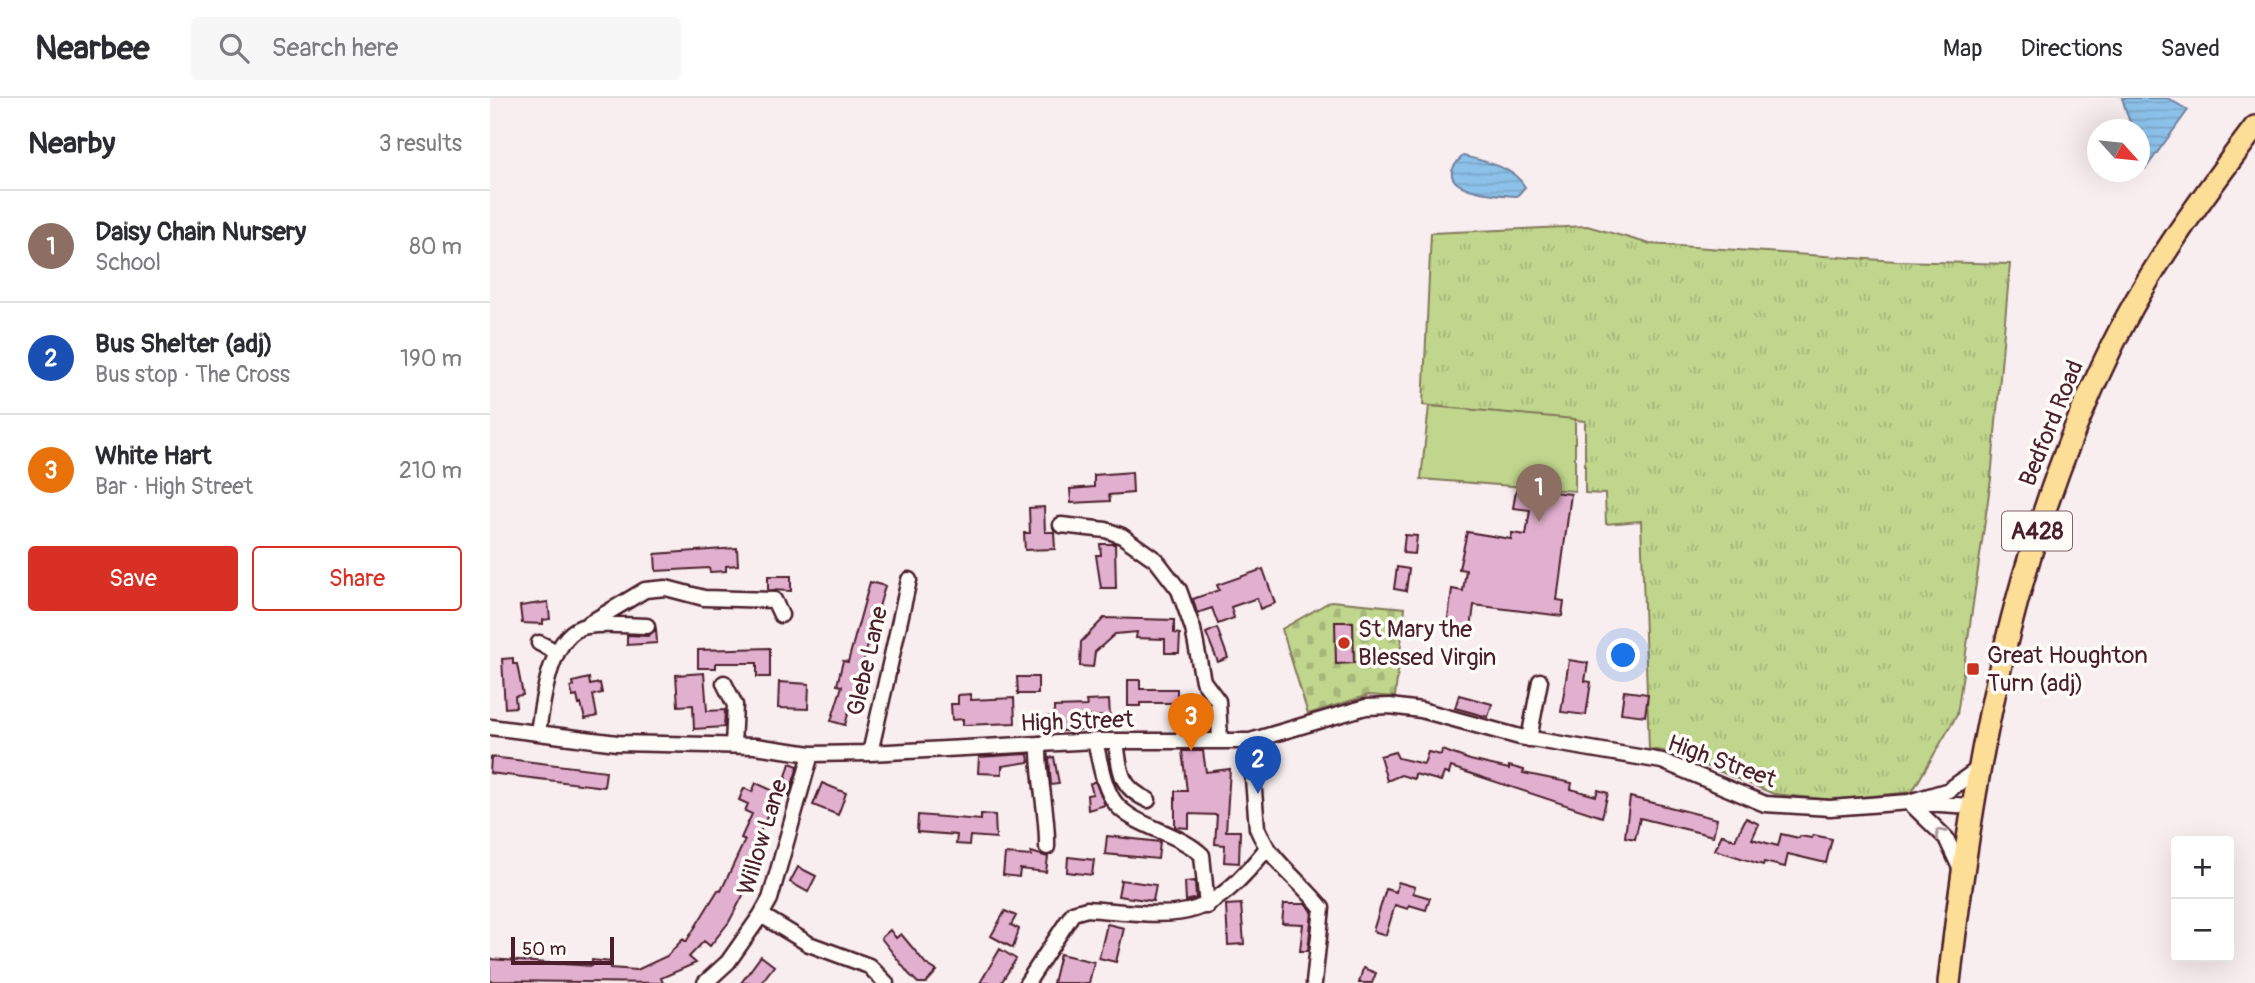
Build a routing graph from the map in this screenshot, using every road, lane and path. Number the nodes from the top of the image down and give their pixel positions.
1 (2255, 127) edge
2 (1060, 526) dead end
3 (909, 580) dead end
4 (781, 615) dead end
5 (647, 626) dead end
6 (578, 630) junction
7 (539, 643) dead end
8 (557, 652) junction
9 (1540, 681) dead end
10 (724, 683) dead end
11 (497, 727) edge
12 (538, 733) junction
13 (1530, 739) junction
14 (1220, 740) junction
15 (1095, 741) junction
16 (1116, 741) junction
17 (1250, 741) junction
18 (1039, 744) junction
19 (733, 746) junction
20 (870, 753) junction
21 (811, 754) junction
22 (1978, 769) junction
23 (1148, 800) dead end
24 (1909, 802) junction
25 (1971, 806) junction
26 (1046, 847) dead end
27 (1267, 848) junction
28 (1962, 872) junction
29 (1207, 906) junction
30 (761, 915) junction
31 (705, 983) edge
32 (886, 983) edge
33 (1027, 983) edge
34 (1314, 983) edge
35 (1949, 983) edge

1 - 22 highway, Bedford Road / A428
2 - 14 street
3 - 20 street, Glebe Lane
4 - 6 street
5 - 6 street
6 - 8 street
7 - 8 street
8 - 12 street
9 - 13 street
10 - 19 street
11 - 12 street, High Street
12 - 19 street, High Street
13 - 17 street, High Street
13 - 24 street, High Street
14 - 16 street, High Street
14 - 17 street, High Street
15 - 16 street, High Street
15 - 18 street, High Street
15 - 29 street
16 - 23 street
17 - 27 street
18 - 20 street, High Street
18 - 26 street
19 - 21 street, High Street
20 - 21 street, High Street
21 - 30 street, Willow Lane
22 - 24 street
22 - 25 highway, Bedford Road / A428
24 - 25 street, High Street
28 -> 24 street
25 - 28 highway, Bedford Road / A428
27 - 29 street
27 - 34 street
28 - 35 highway, Bedford Road / A428
29 - 33 street
30 - 31 street
30 - 32 street, Willow Lane

